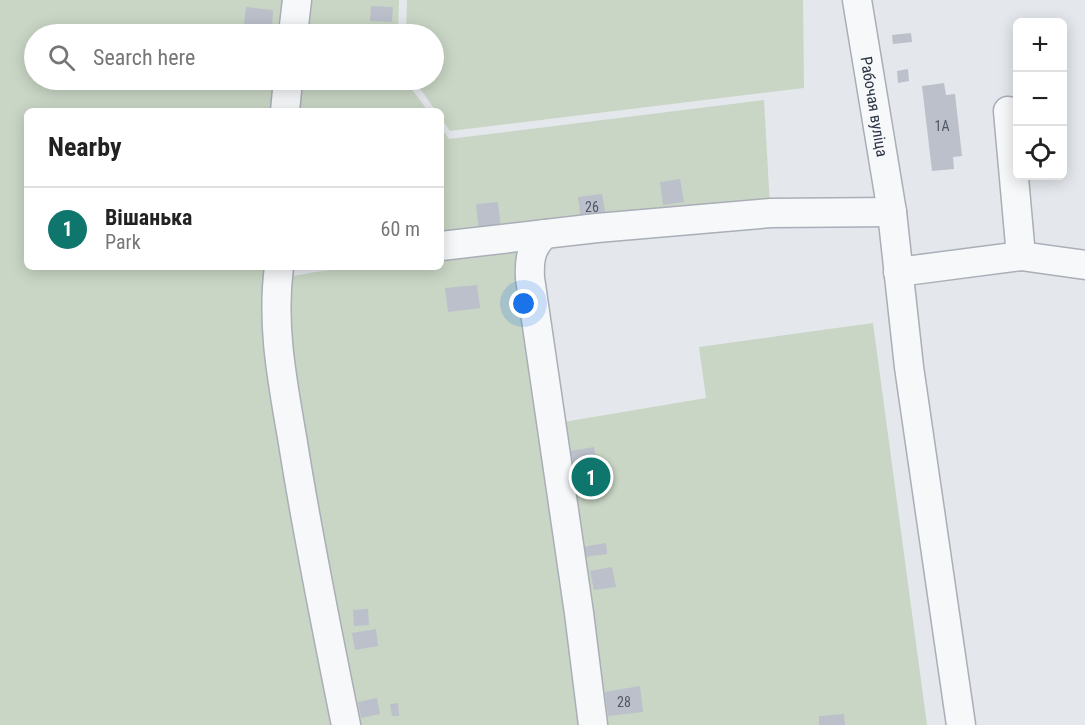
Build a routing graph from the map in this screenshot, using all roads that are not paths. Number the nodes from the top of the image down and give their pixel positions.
1 (297, 0) edge
2 (857, 0) edge
3 (294, 24) edge
4 (287, 90) edge
5 (285, 108) edge
6 (1008, 111) dead end
7 (892, 212) junction
8 (545, 234) junction
9 (444, 246) edge
10 (1021, 256) junction
11 (1085, 265) edge
12 (279, 270) edge
13 (898, 272) junction
14 (346, 725) edge
15 (592, 725) edge
16 (961, 725) edge

1 - 3 street
2 - 7 street, Рабочая вуліца
4 - 5 street
6 - 10 street
7 - 8 street
7 - 13 street, Рабочая вуліца
8 - 9 street
8 - 15 street
10 - 11 street
10 - 13 street
12 - 14 street
13 - 16 street, Рабочая вуліца

